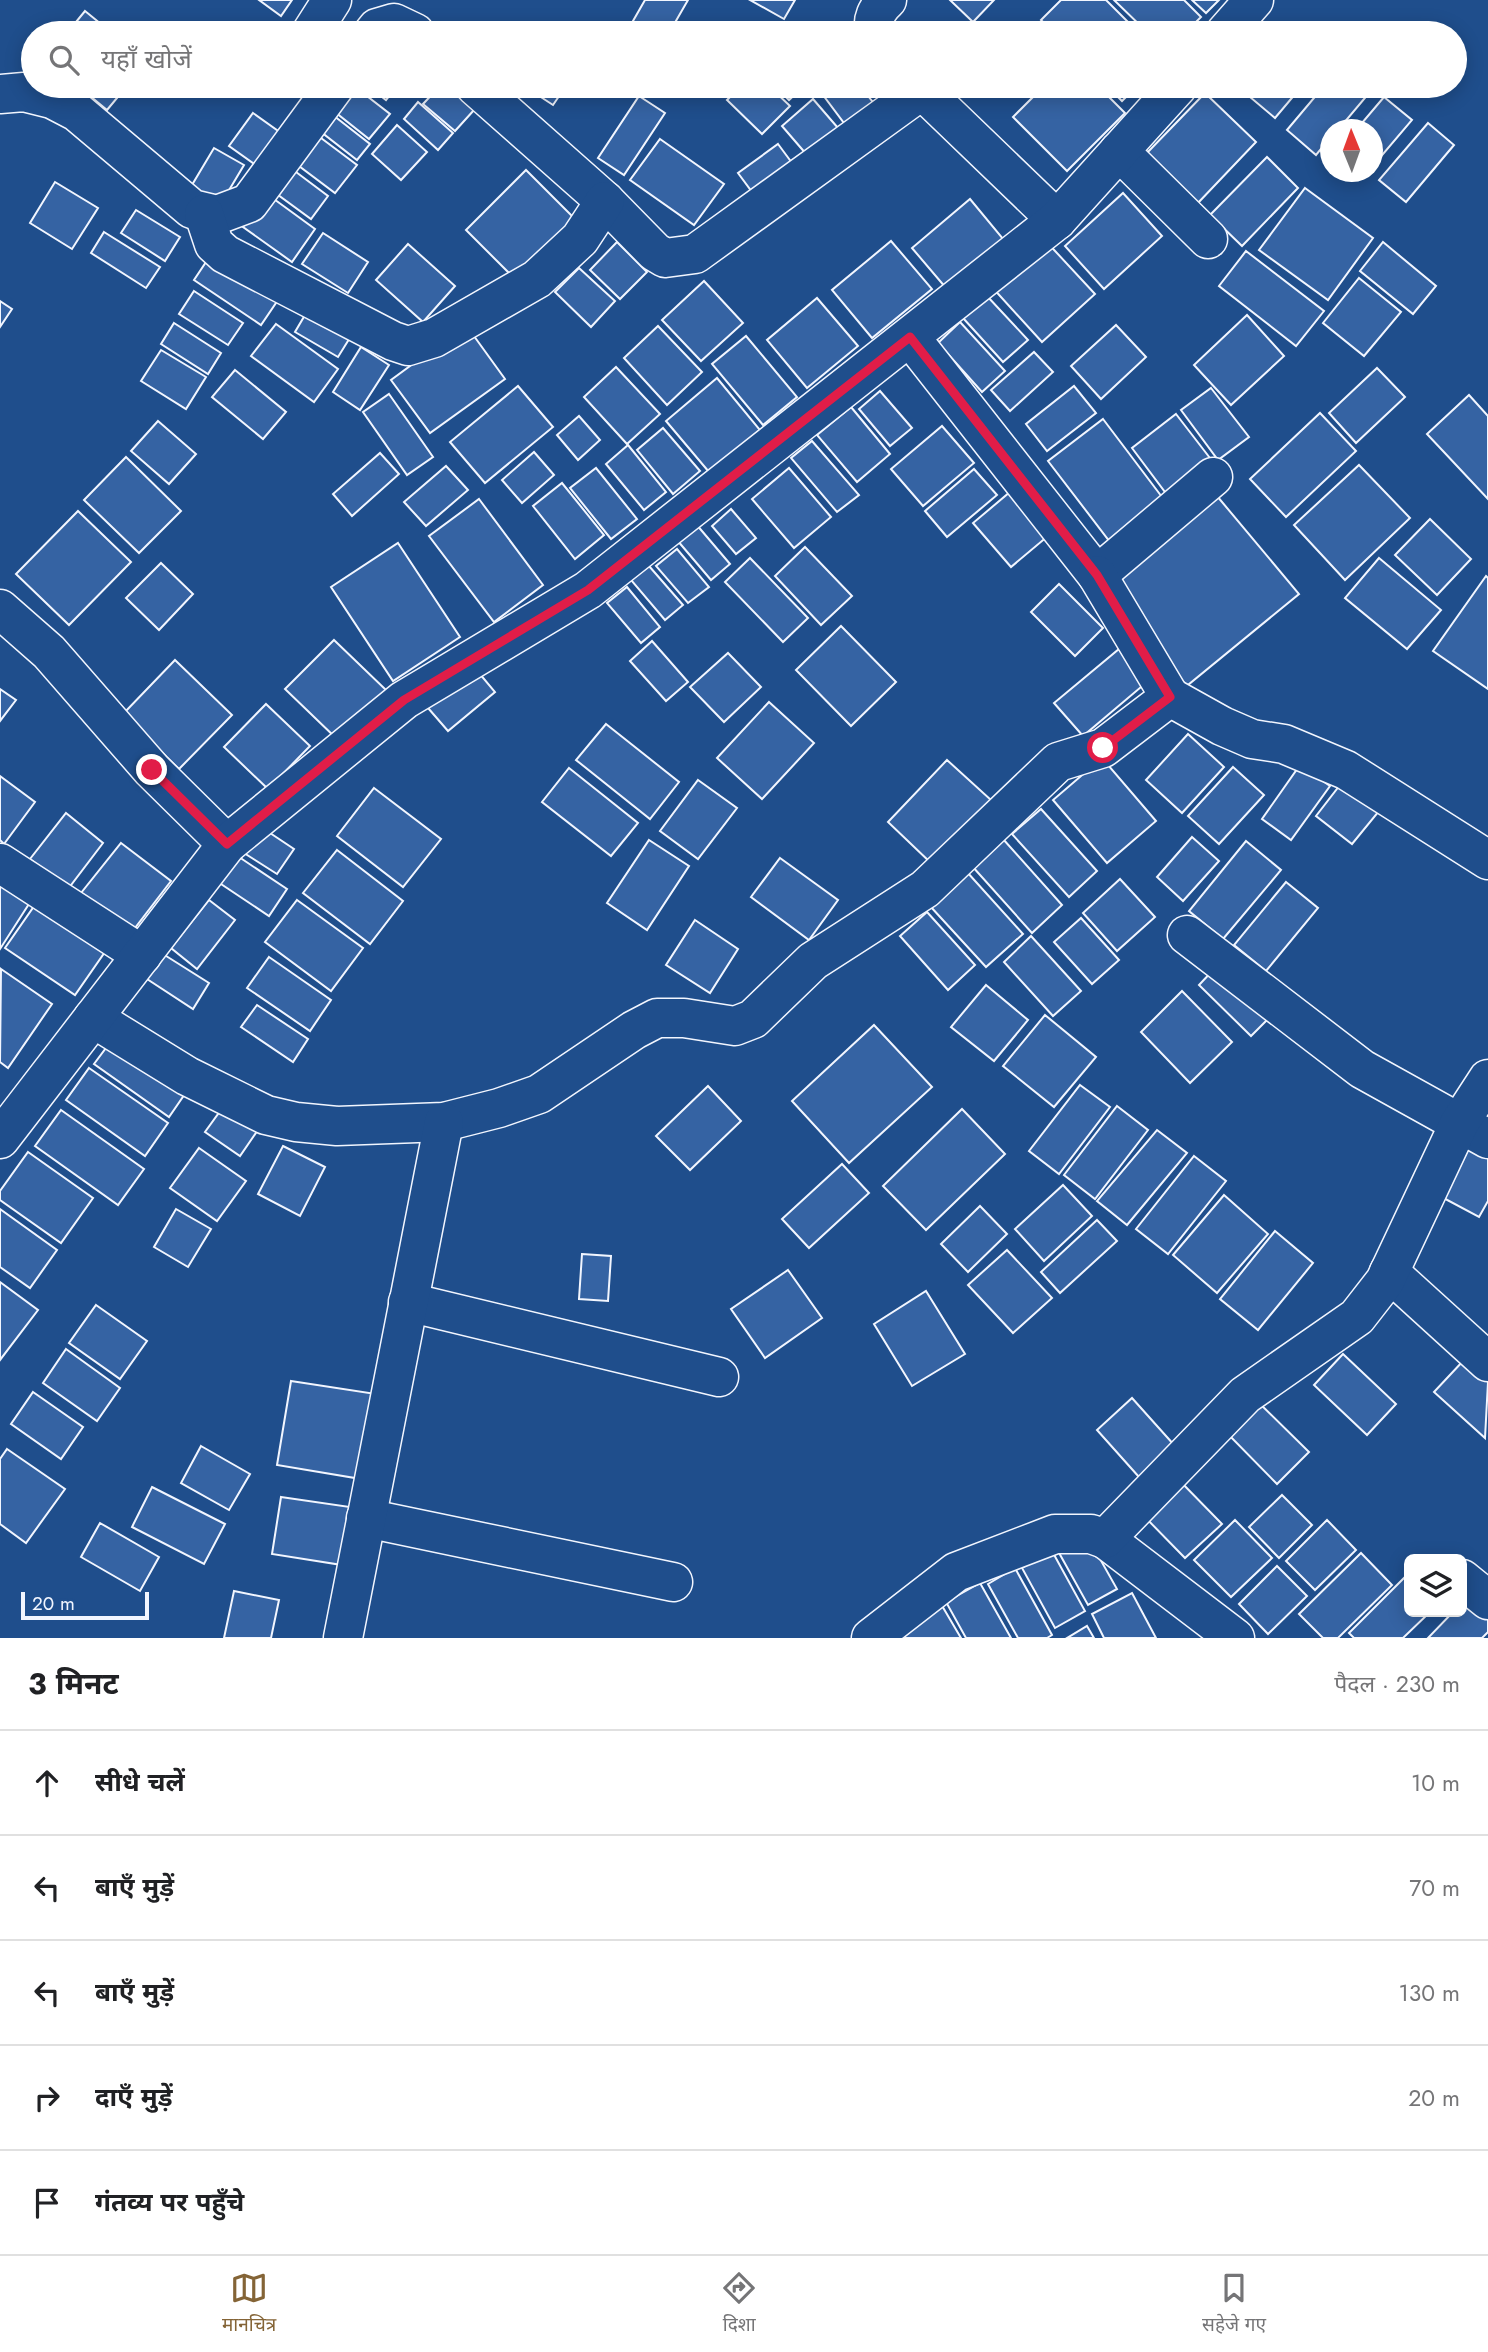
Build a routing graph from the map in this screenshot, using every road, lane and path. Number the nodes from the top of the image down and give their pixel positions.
1 (332, 0) edge
2 (887, 0) edge
3 (1255, 0) edge
4 (319, 21) edge
5 (873, 21) edge
6 (1236, 21) edge
7 (21, 92) edge
8 (0, 94) edge
9 (47, 98) edge
10 (326, 98) edge
11 (489, 98) edge
12 (906, 98) edge
13 (930, 98) edge
14 (1167, 98) edge
15 (1119, 151) junction
16 (605, 201) junction
17 (204, 214) junction
18 (1057, 220) junction
19 (1208, 239) dead end
20 (910, 337) junction
21 (1213, 477) dead end
22 (1097, 575) junction
23 (0, 609) edge
24 (1170, 697) junction
25 (227, 844) junction
26 (1488, 860) edge
27 (0, 863) edge
28 (1186, 935) dead end
29 (142, 955) junction
30 (93, 1018) junction
31 (1488, 1079) edge
32 (444, 1122) junction
33 (1474, 1130) edge
34 (0, 1139) edge
35 (1389, 1272) junction
36 (408, 1302) junction
37 (1488, 1362) edge
38 (719, 1377) dead end
39 (366, 1518) junction
40 (1105, 1539) junction
41 (673, 1581) dead end
42 (1467, 1584) edge
43 (1488, 1600) edge
44 (343, 1638) edge
45 (871, 1638) edge
46 (1235, 1638) edge

1 - 4 street
2 - 5 street
3 - 6 street
7 - 8 street
9 - 17 street
10 - 17 street
11 - 16 street
12 - 16 street
13 - 18 street
14 - 15 street
15 - 18 street
15 - 19 street
16 - 17 street
18 - 20 street
20 - 22 street
20 - 25 street
21 - 22 street
22 - 24 street
23 - 25 street
24 - 26 street
24 - 32 street
25 - 29 street
27 - 29 street
28 - 33 street
29 - 30 street
30 - 32 street
30 - 34 street
31 - 33 street
32 - 36 street
33 - 35 street
35 - 37 street
35 - 40 street
36 - 38 street
36 - 39 street
39 - 41 street
39 - 44 street
40 - 45 street
40 - 46 street
42 - 43 street

